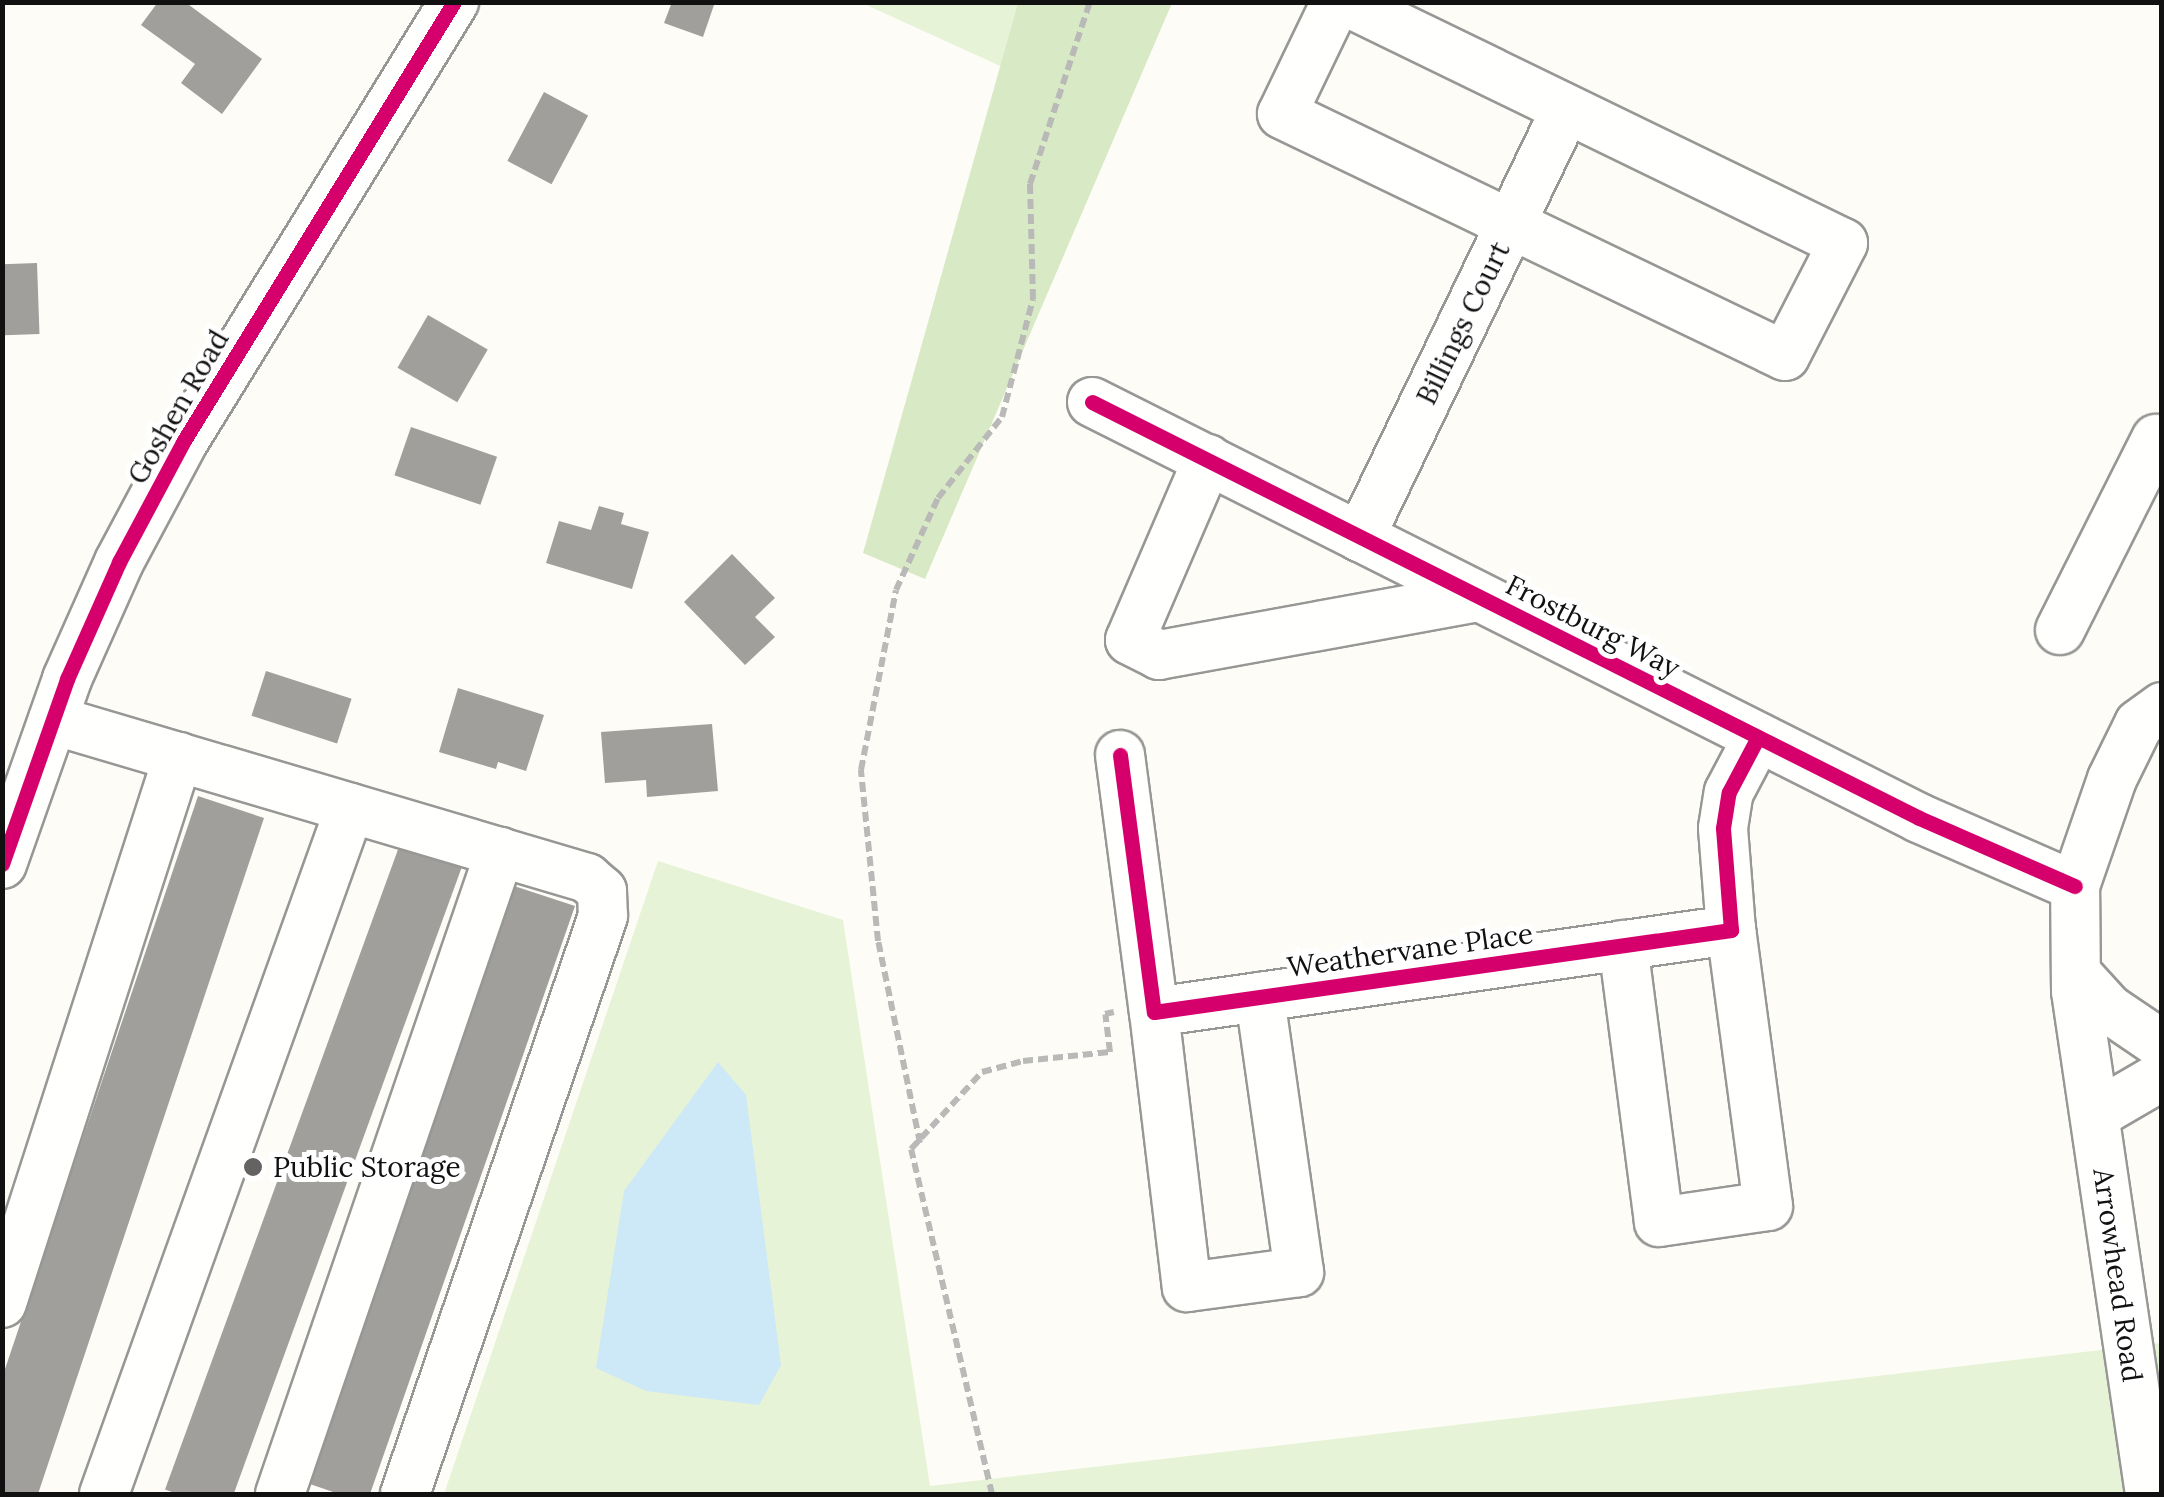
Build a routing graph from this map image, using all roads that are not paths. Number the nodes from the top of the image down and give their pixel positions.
1 (1336, 2) edge
2 (1346, 2) edge
3 (435, 9) edge
4 (1566, 109) junction
5 (1510, 226) junction
6 (1092, 402) dead end
7 (2160, 436) edge
8 (1208, 459) junction
9 (1360, 537) junction
10 (1478, 597) junction
11 (2060, 630) dead end
12 (2162, 707) edge
13 (53, 720) junction
14 (1758, 737) junction
15 (1120, 755) dead end
16 (178, 757) junction
17 (350, 808) junction
18 (500, 852) junction
19 (2, 864) edge
20 (2075, 886) junction
21 (1731, 930) junction
22 (1623, 945) junction
23 (2076, 973) junction
24 (1260, 997) junction
25 (1154, 1008) junction
26 (2162, 1045) edge
27 (2162, 1076) edge
28 (2095, 1115) junction
29 (2, 1303) edge
30 (104, 1494) edge
31 (280, 1494) edge
32 (406, 1494) edge
33 (2150, 1494) edge

1 - 5 street
2 - 4 street
3 - 13 street, Goshen Road
4 - 5 street, Billings Court
4 - 5 street
5 - 9 street, Billings Court
6 - 8 street, Frostburg Way
7 - 11 street
8 - 9 street, Frostburg Way
8 - 10 street
9 - 10 street, Frostburg Way
10 - 14 street, Frostburg Way
12 - 20 street, Arrowhead Road
13 - 16 street
13 - 19 street, Goshen Road
14 - 20 street, Frostburg Way
14 - 21 street
15 - 25 street
16 - 17 street
16 - 29 street
17 - 18 street
17 - 30 street
18 - 31 street
18 - 32 street
20 - 23 street, Arrowhead Road
21 - 22 street, Weathervane Place
21 - 22 street
22 - 24 street, Weathervane Place
23 - 26 street
23 - 28 street, Arrowhead Road
24 - 25 street, Weathervane Place
24 - 25 street
27 - 28 street
28 - 33 street, Arrowhead Road

